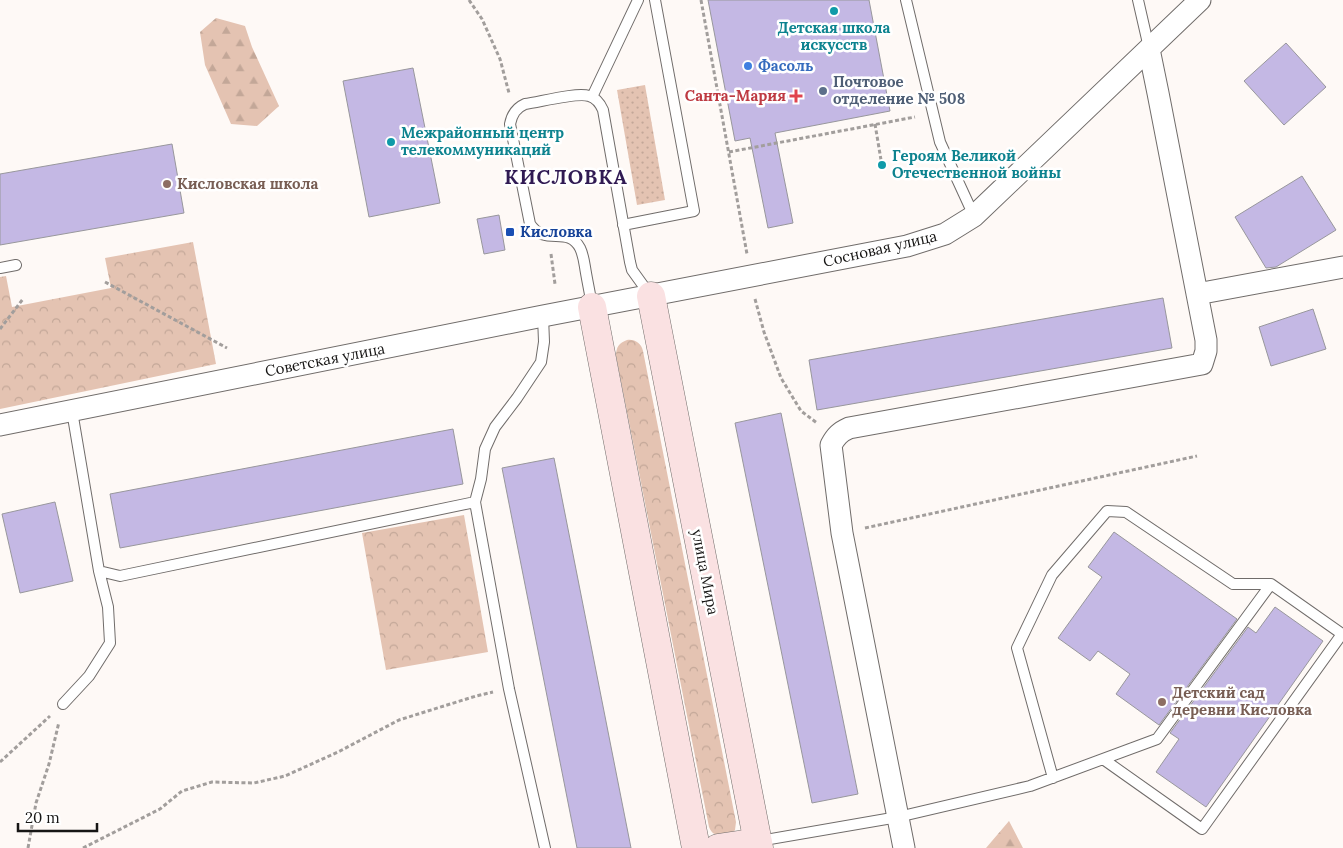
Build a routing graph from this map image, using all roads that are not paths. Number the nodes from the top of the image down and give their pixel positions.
1 (638, 0) edge
2 (655, 0) edge
3 (906, 0) edge
4 (1138, 0) edge
5 (1200, 0) edge
6 (1149, 49) junction
7 (592, 97) junction
8 (974, 216) junction
9 (623, 225) junction
10 (16, 265) dead end
11 (1343, 267) edge
12 (0, 268) edge
13 (1196, 294) junction
14 (651, 296) junction
15 (592, 307) junction
16 (543, 316) junction
17 (72, 411) junction
18 (0, 425) edge
19 (475, 502) junction
20 (99, 572) junction
21 (1271, 584) junction
22 (63, 704) road end
23 (1103, 759) junction
24 (1052, 778) junction
25 (898, 817) junction
26 (758, 845) edge
27 (545, 848) edge
28 (696, 848) edge
29 (718, 848) edge
30 (904, 848) edge

1 - 7 lane
2 - 9 lane
3 - 8 lane
4 - 6 lane
5 - 6 street, Сосновая улица
6 - 8 street, Сосновая улица
6 - 13 street
7 - 9 lane
7 - 15 lane
8 - 14 street, Сосновая улица
9 - 14 lane
10 - 12 lane
11 - 13 street
13 - 25 street
14 - 15 street, Советская улица
14 - 26 street, улица Мира
15 - 16 street, Советская улица
15 - 28 street
16 - 17 street, Советская улица
16 - 19 lane
17 - 18 street, Советская улица
17 - 20 lane
19 - 20 lane
19 - 27 lane
20 - 22 lane
21 - 23 lane
21 - 23 lane
21 - 24 lane
23 - 24 lane
24 - 25 lane
25 - 26 lane
25 - 30 street
26 - 29 street

